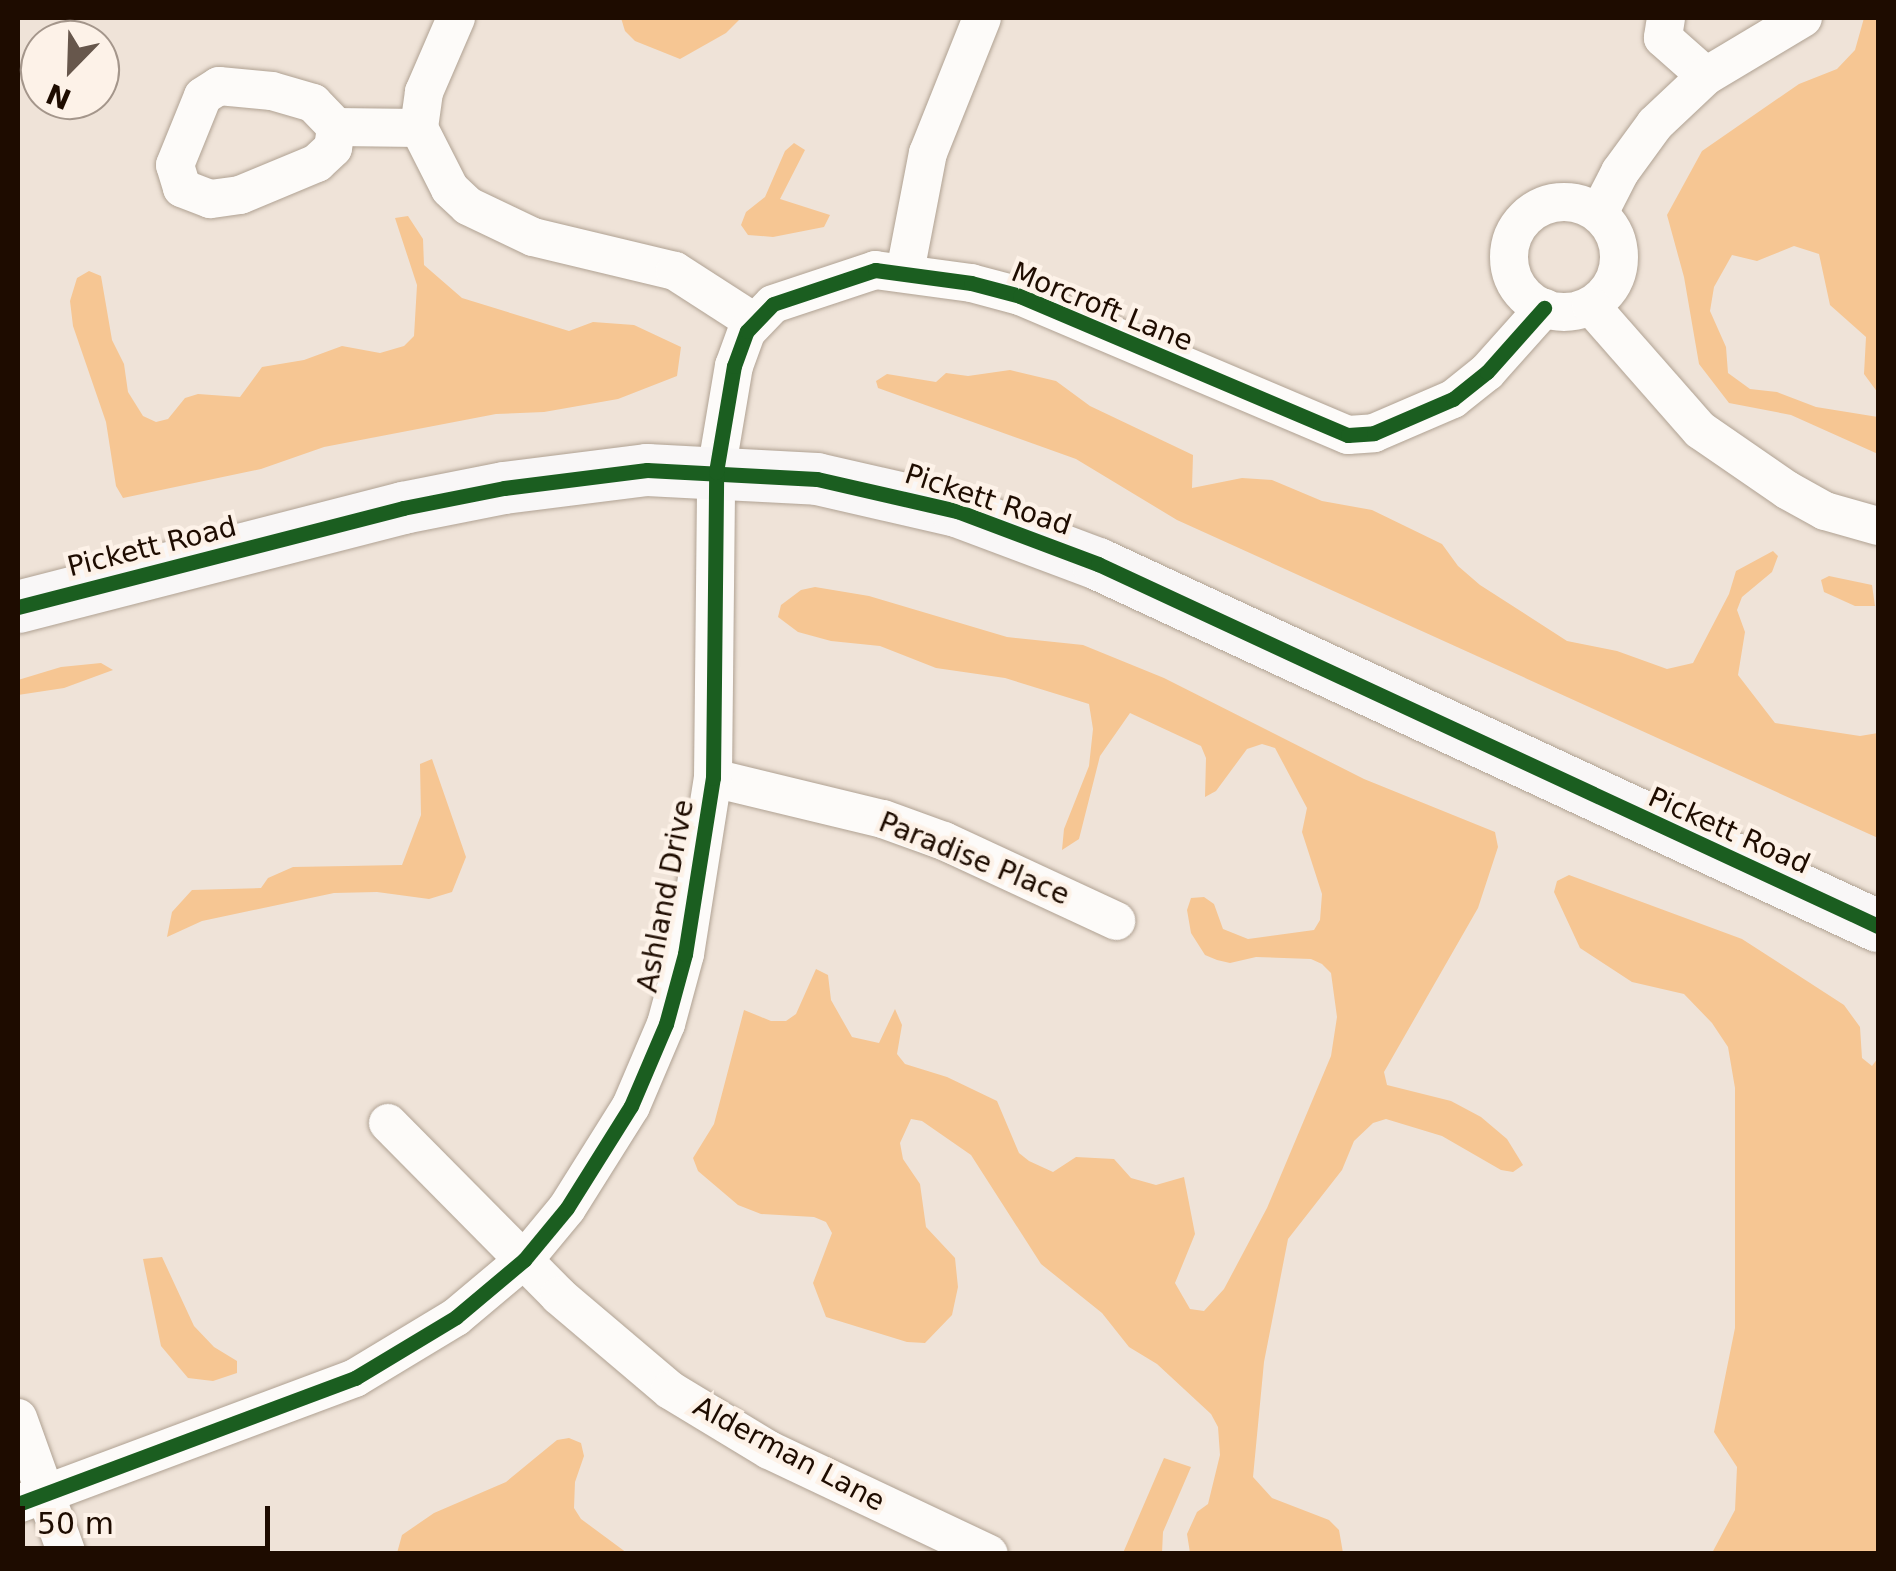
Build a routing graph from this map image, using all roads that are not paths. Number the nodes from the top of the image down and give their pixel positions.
1 (456, 18) edge
2 (982, 18) edge
3 (1666, 18) edge
4 (1803, 18) edge
5 (1706, 76) junction
6 (336, 127) dead end
7 (419, 128) junction
8 (1599, 213) junction
9 (905, 272) junction
10 (1591, 306) junction
11 (1544, 308) junction
12 (754, 322) junction
13 (716, 472) junction
14 (1878, 526) edge
15 (18, 607) edge
16 (713, 778) junction
17 (1116, 920) dead end
18 (1878, 926) edge
19 (388, 1123) dead end
20 (524, 1260) junction
21 (18, 1418) edge
22 (32, 1499) edge
23 (68, 1554) edge
24 (989, 1554) edge

1 - 7 street
2 - 9 street
3 - 5 street
4 - 5 street
5 - 8 street
6 - 7 street
7 - 12 street
8 - 10 street
8 - 11 street
9 - 11 street, Morcroft Lane
9 - 12 street, Morcroft Lane
10 - 11 street
10 - 14 street
12 - 13 street
13 - 15 street, Pickett Road
13 - 16 street, Ashland Drive
13 - 18 street, Pickett Road
16 - 17 street, Paradise Place
16 - 20 street, Ashland Drive
19 - 20 street, Alderman Lane
20 - 22 street, Ashland Drive
20 - 24 street, Alderman Lane
21 - 22 street
22 - 23 street

